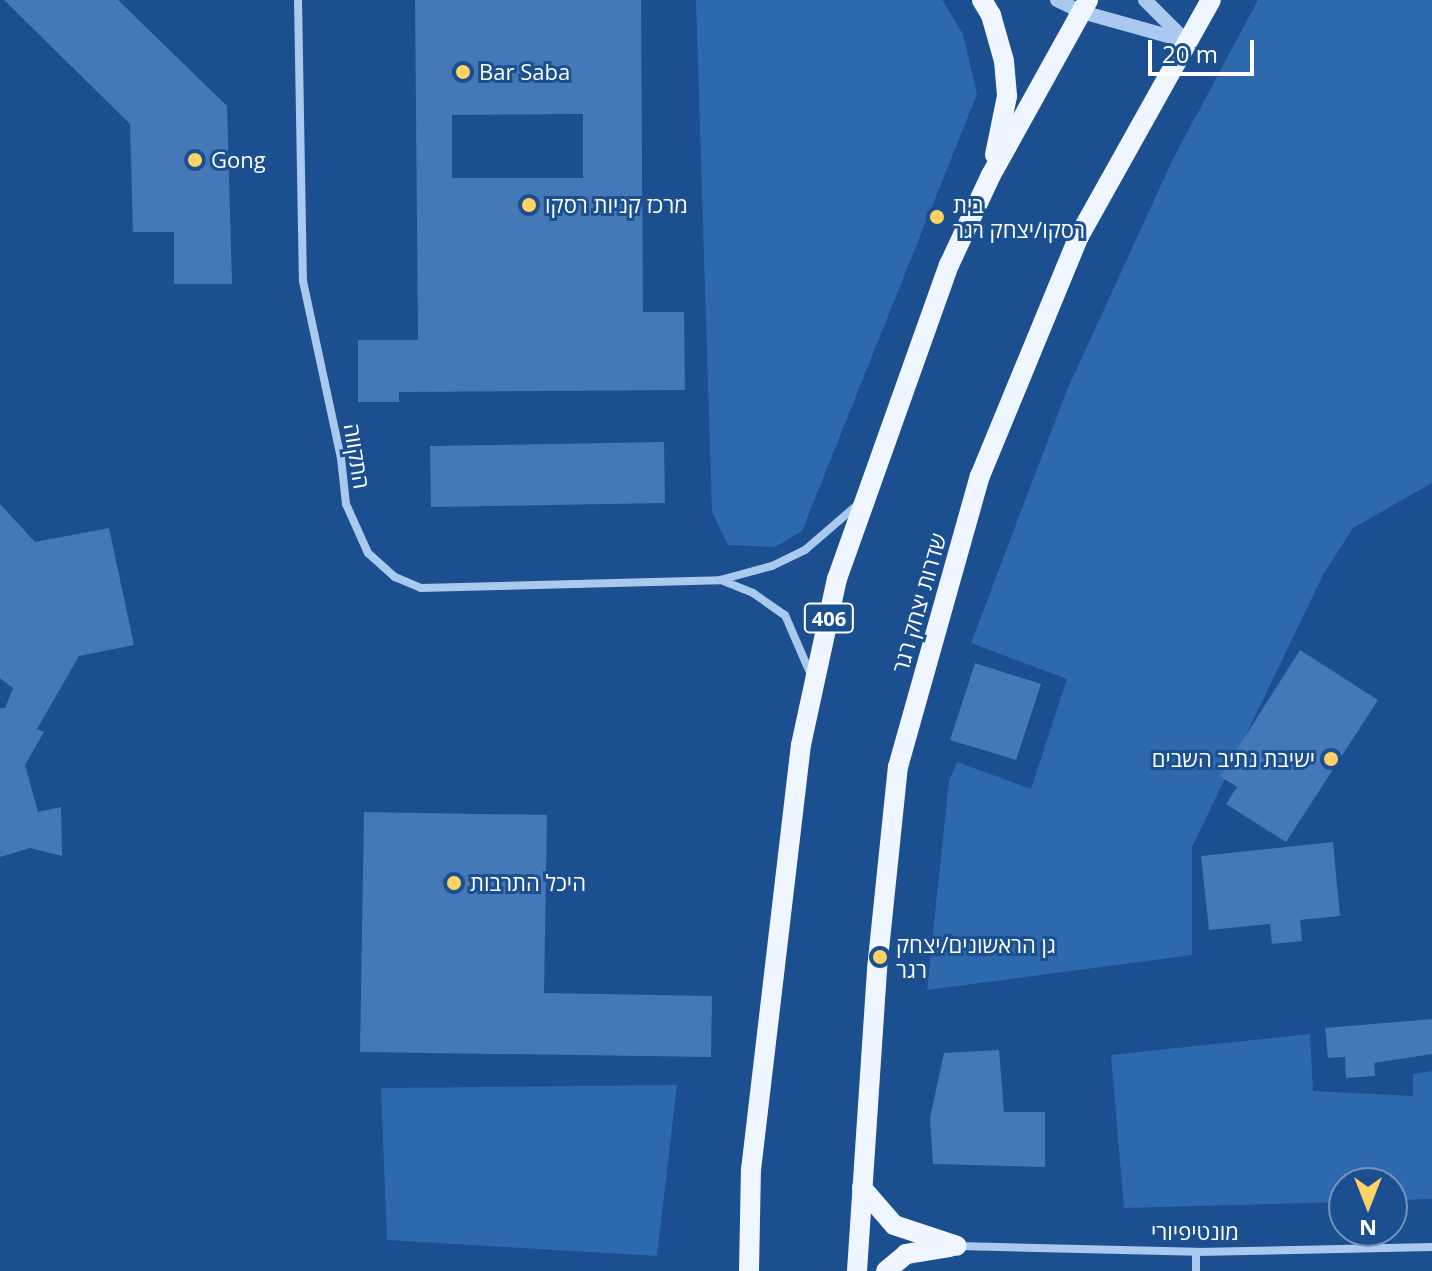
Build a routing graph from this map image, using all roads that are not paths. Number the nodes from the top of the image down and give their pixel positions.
1 (298, 0) edge
2 (982, 0) edge
3 (1057, 0) edge
4 (1145, 0) edge
5 (1211, 0) edge
6 (1085, 6) edge
7 (1186, 41) junction
8 (991, 175) junction
9 (867, 496) junction
10 (720, 580) junction
11 (814, 685) junction
12 (862, 1188) junction
13 (957, 1246) junction
14 (1432, 1247) edge
15 (1196, 1252) junction
16 (749, 1271) edge
17 (857, 1271) edge
18 (886, 1271) edge
19 (1196, 1271) edge

1 - 10 street, התקווה
2 - 8 main road
3 - 6 street
4 - 7 street
5 - 7 main road, שדרות יצחק רגר
6 - 7 street
6 - 8 main road, 406
7 - 12 main road, שדרות יצחק רגר
8 - 9 main road, 406
9 - 10 street, התקווה
9 - 11 main road, 406
10 - 11 street, התקווה
11 - 16 main road, 406
12 - 13 main road
12 - 17 main road, שדרות יצחק רגר
13 - 15 street, מונטיפיורי
13 - 18 main road
14 - 15 street, מונטיפיורי
15 - 19 street

